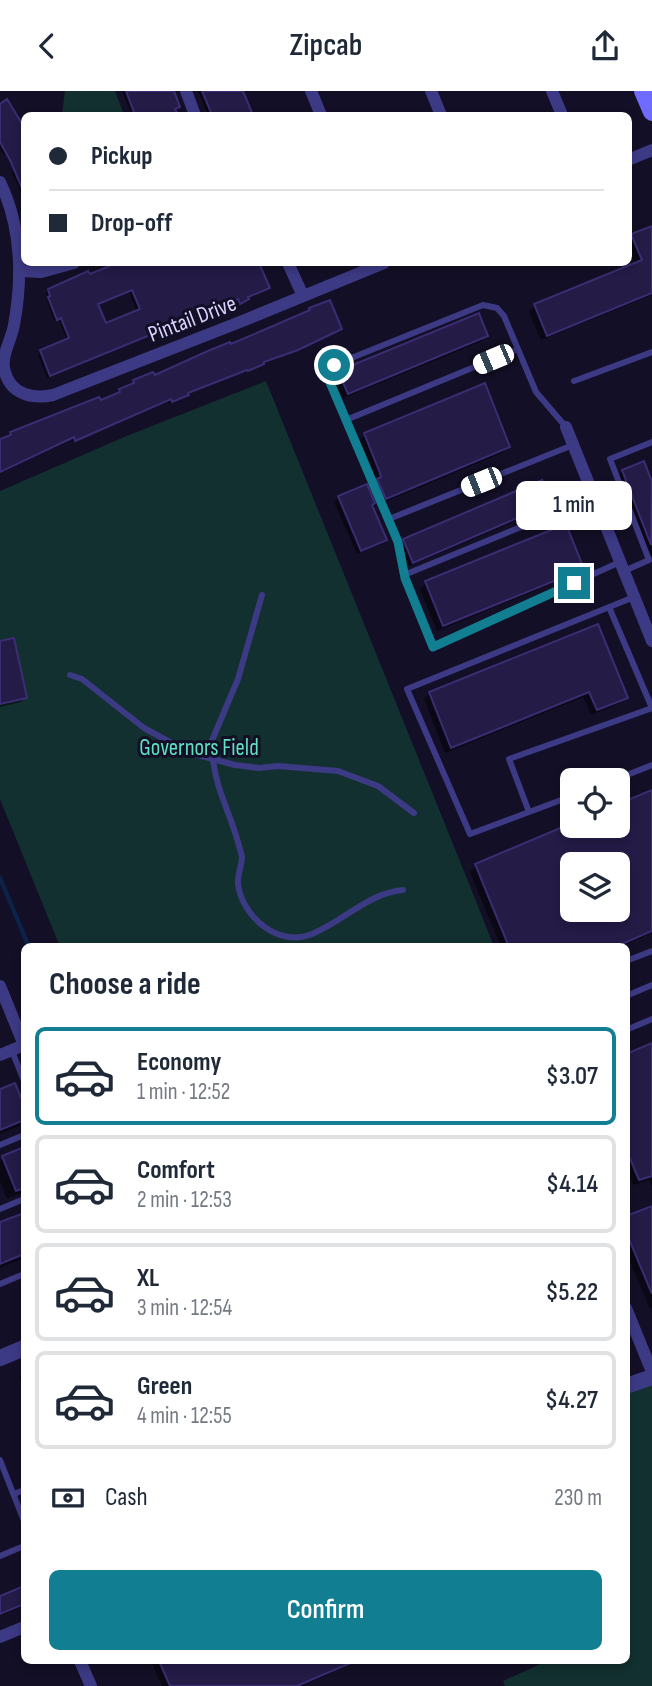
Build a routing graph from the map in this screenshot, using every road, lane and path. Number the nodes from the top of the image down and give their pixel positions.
1 (186, 91) edge
2 (311, 91) edge
3 (431, 91) edge
4 (552, 91) edge
5 (643, 91) edge
6 (194, 112) edge
7 (320, 112) edge
8 (440, 112) edge
9 (561, 112) edge
10 (652, 112) edge
11 (652, 150) edge
12 (632, 158) edge
13 (0, 182) edge
14 (63, 266) edge
15 (289, 266) edge
16 (375, 266) edge
17 (21, 271) junction
18 (303, 296) junction
19 (517, 349) junction
20 (652, 352) edge
21 (574, 380) dead end
22 (346, 420) junction
23 (566, 427) joint
24 (652, 442) edge
25 (573, 445) junction
26 (594, 497) junction
27 (389, 519) junction
28 (622, 567) junction
29 (404, 575) junction
30 (262, 595) dead end
31 (634, 597) junction
32 (609, 607) junction
33 (652, 641) edge
34 (69, 675) dead end
35 (652, 708) edge
36 (205, 757) junction
37 (213, 759) junction
38 (652, 765) edge
39 (630, 774) edge
40 (560, 801) edge
41 (530, 812) junction
42 (414, 813) dead end
43 (403, 890) dead end
44 (652, 951) edge
45 (630, 959) edge
46 (652, 985) edge
47 (0, 986) edge
48 (630, 994) edge
49 (652, 1019) edge
50 (630, 1028) edge
51 (12, 1050) edge
52 (21, 1073) edge
53 (21, 1136) edge
54 (0, 1145) edge
55 (21, 1200) edge
56 (0, 1209) edge
57 (21, 1275) edge
58 (0, 1284) edge
59 (630, 1318) edge
60 (21, 1350) edge
61 (0, 1359) edge
62 (652, 1374) edge
63 (630, 1384) edge
64 (0, 1460) edge
65 (21, 1491) edge
66 (13, 1494) junction
67 (21, 1514) edge
68 (21, 1547) edge
69 (0, 1556) edge
70 (21, 1628) edge
71 (0, 1637) edge
72 (81, 1664) edge
73 (91, 1686) edge

1 - 6 street
2 - 7 street
3 - 8 street
4 - 9 street
5 - 10 main road
11 - 12 street
13 - 17 street
14 - 17 street
15 - 18 street
16 - 18 street, Pintail Drive
17 - 18 street, Pintail Drive
19 - 22 lane
19 - 22 lane
19 - 23 lane
20 - 21 lane
22 - 27 lane
23 - 25 street
24 - 28 lane
25 - 26 street
25 - 27 lane
26 - 28 street
26 - 29 lane
27 - 29 lane
28 - 29 lane
28 - 31 street
30 - 36 lane
31 - 32 lane
31 - 33 street
32 - 35 lane
32 - 41 lane
34 - 36 lane
35 - 41 lane
36 - 37 lane
37 - 42 lane
37 - 43 lane
38 - 39 lane
40 - 41 lane
44 - 45 lane
46 - 48 lane
47 - 51 street
49 - 50 lane
51 - 52 lane
53 - 54 lane
55 - 56 lane
57 - 58 lane
59 - 62 street
60 - 61 street
62 - 63 street
64 - 66 lane
65 - 66 lane
66 - 67 lane
68 - 69 lane
70 - 71 street
72 - 73 street

